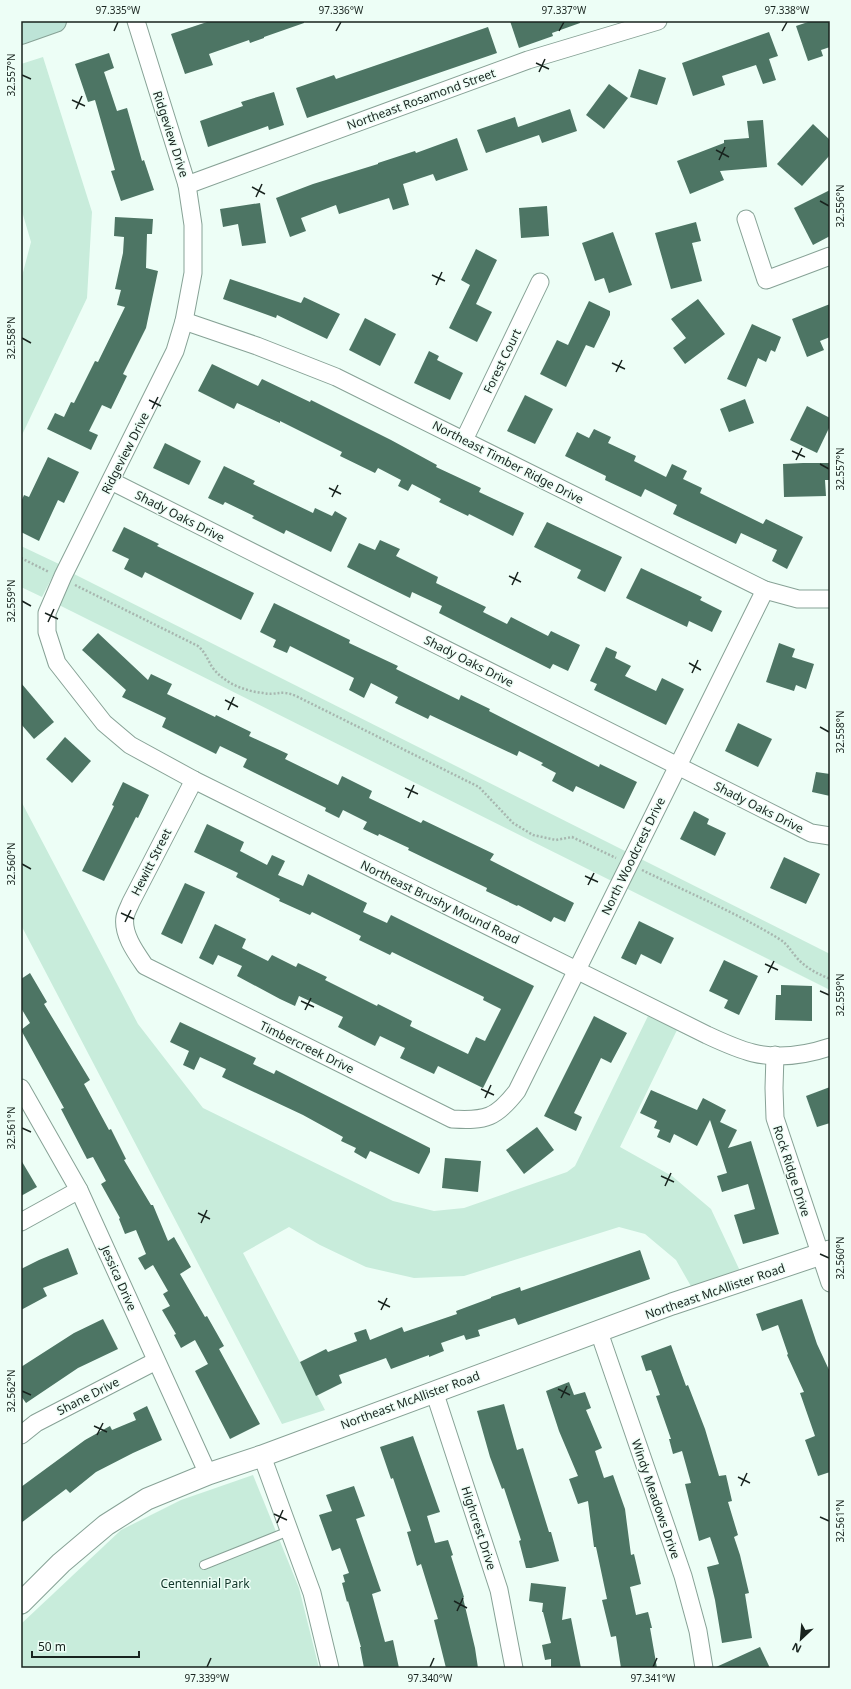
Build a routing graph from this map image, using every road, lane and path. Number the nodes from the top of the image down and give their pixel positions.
1 (55, 21) edge
2 (136, 21) edge
3 (658, 21) edge
4 (21, 33) edge
5 (187, 185) junction
6 (746, 218) dead end
7 (830, 256) edge
8 (540, 282) dead end
9 (184, 321) junction
10 (464, 440) junction
11 (111, 481) junction
12 (21, 558) edge
13 (62, 578) junction
14 (765, 590) junction
15 (830, 599) edge
16 (77, 689) joint
17 (678, 766) junction
18 (194, 780) junction
19 (830, 836) edge
20 (629, 864) junction
21 (133, 948) joint
22 (576, 970) junction
23 (830, 979) edge
24 (830, 1046) edge
25 (775, 1055) junction
26 (21, 1088) edge
27 (492, 1115) joint
28 (79, 1190) junction
29 (21, 1222) edge
30 (825, 1253) edge
31 (830, 1283) edge
32 (599, 1332) junction
33 (156, 1361) junction
34 (434, 1391) junction
35 (21, 1435) edge
36 (262, 1456) junction
37 (208, 1474) junction
38 (289, 1531) junction
39 (204, 1565) dead end
40 (21, 1603) edge
41 (330, 1668) edge
42 (514, 1668) edge
43 (704, 1668) edge

1 - 4 main road
2 - 5 street, Ridgeview Drive
3 - 5 street, Northeast Rosamond Street
5 - 9 street, Ridgeview Drive
6 - 7 street
8 - 10 street, Forest Court
9 - 10 street, Northeast Timber Ridge Drive
9 - 11 street, Ridgeview Drive
10 - 14 street, Northeast Timber Ridge Drive
11 - 13 street, Ridgeview Drive
11 - 17 street, Shady Oaks Drive
12 - 13 path
13 - 16 street, Ridgeview Drive
13 - 20 path
14 - 15 street, Northeast Timber Ridge Drive
14 - 17 street, North Woodcrest Drive
16 - 18 street, Northeast Brushy Mound Road
17 - 19 street, Shady Oaks Drive
17 - 20 street, North Woodcrest Drive
18 - 21 street, Hewitt Street
18 - 22 street, Northeast Brushy Mound Road
20 - 22 street, North Woodcrest Drive
20 - 23 path
21 - 27 street, Timbercreek Drive
22 - 25 street, Northeast Brushy Mound Road
22 - 27 street, North Woodcrest Drive
24 - 25 street, Northeast Brushy Mound Road
25 - 30 street, Rock Ridge Drive
26 - 28 street, Jessica Drive
28 - 29 street
28 - 33 street, Jessica Drive
30 - 31 street, Rock Ridge Drive
30 - 32 street, Northeast McAllister Road
32 - 34 street, Northeast McAllister Road
32 - 43 street, Windy Meadows Drive
33 - 35 street, Shane Drive
33 - 37 street, Jessica Drive
34 - 36 street, Northeast McAllister Road
34 - 42 street, Highcrest Drive
36 - 37 street, Northeast McAllister Road
36 - 38 street
37 - 40 street, Northeast McAllister Road
38 - 39 lane
38 - 41 street

